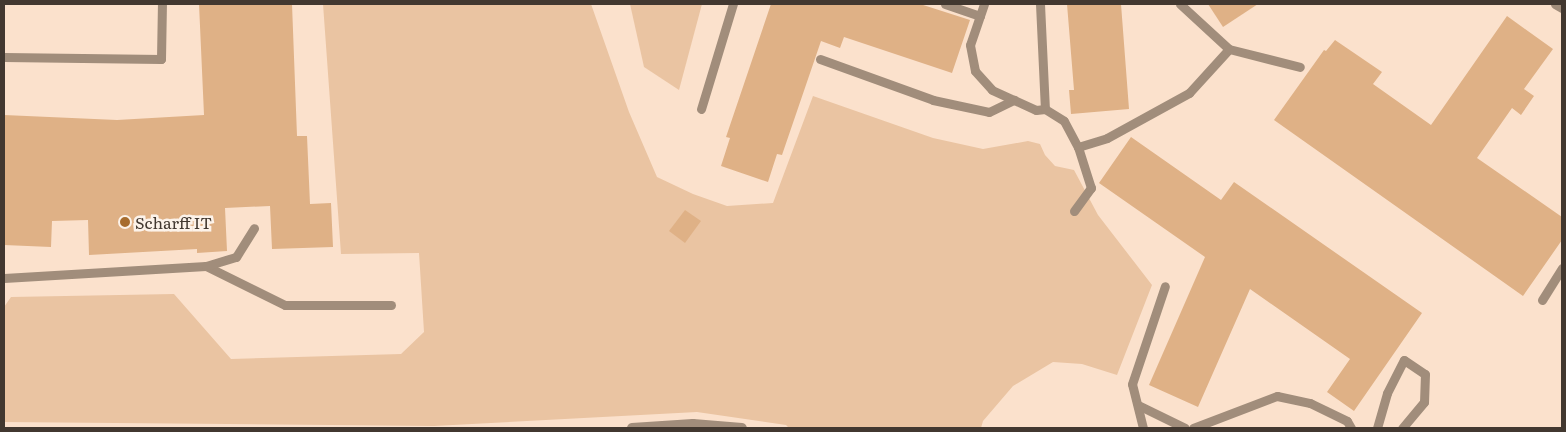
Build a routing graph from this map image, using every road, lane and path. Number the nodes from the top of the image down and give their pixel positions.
1 (162, 4) edge
2 (733, 4) edge
3 (945, 4) edge
4 (984, 4) edge
5 (1040, 4) edge
6 (1180, 4) edge
7 (1555, 4) edge
8 (1562, 8) edge
9 (980, 16) junction
10 (1229, 49) junction
11 (4, 57) edge
12 (820, 59) dead end
13 (1300, 67) dead end
14 (1014, 100) junction
15 (701, 109) dead end
16 (1045, 109) junction
17 (1078, 147) junction
18 (1074, 211) dead end
19 (254, 228) dead end
20 (206, 266) junction
21 (1562, 268) edge
22 (4, 278) edge
23 (1166, 286) dead end
24 (1542, 300) dead end
25 (391, 305) dead end
26 (1138, 405) junction
27 (632, 428) edge
28 (742, 428) edge
29 (1144, 428) edge
30 (1185, 428) edge
31 (1193, 428) edge
32 (1351, 428) edge
33 (1377, 428) edge
34 (1402, 428) edge

1 - 11 lane
2 - 15 lane
3 - 9 lane
4 - 9 lane
5 - 16 lane
6 - 10 lane
7 - 8 lane
9 - 14 lane
10 - 13 lane
10 - 17 lane
12 - 14 lane
14 - 16 lane
16 - 17 lane
17 - 18 lane
19 - 20 lane
20 - 22 lane
20 - 25 lane
21 - 24 lane
23 - 26 lane
26 - 29 lane
26 - 30 lane
27 - 28 street
31 - 32 lane
33 - 34 lane

